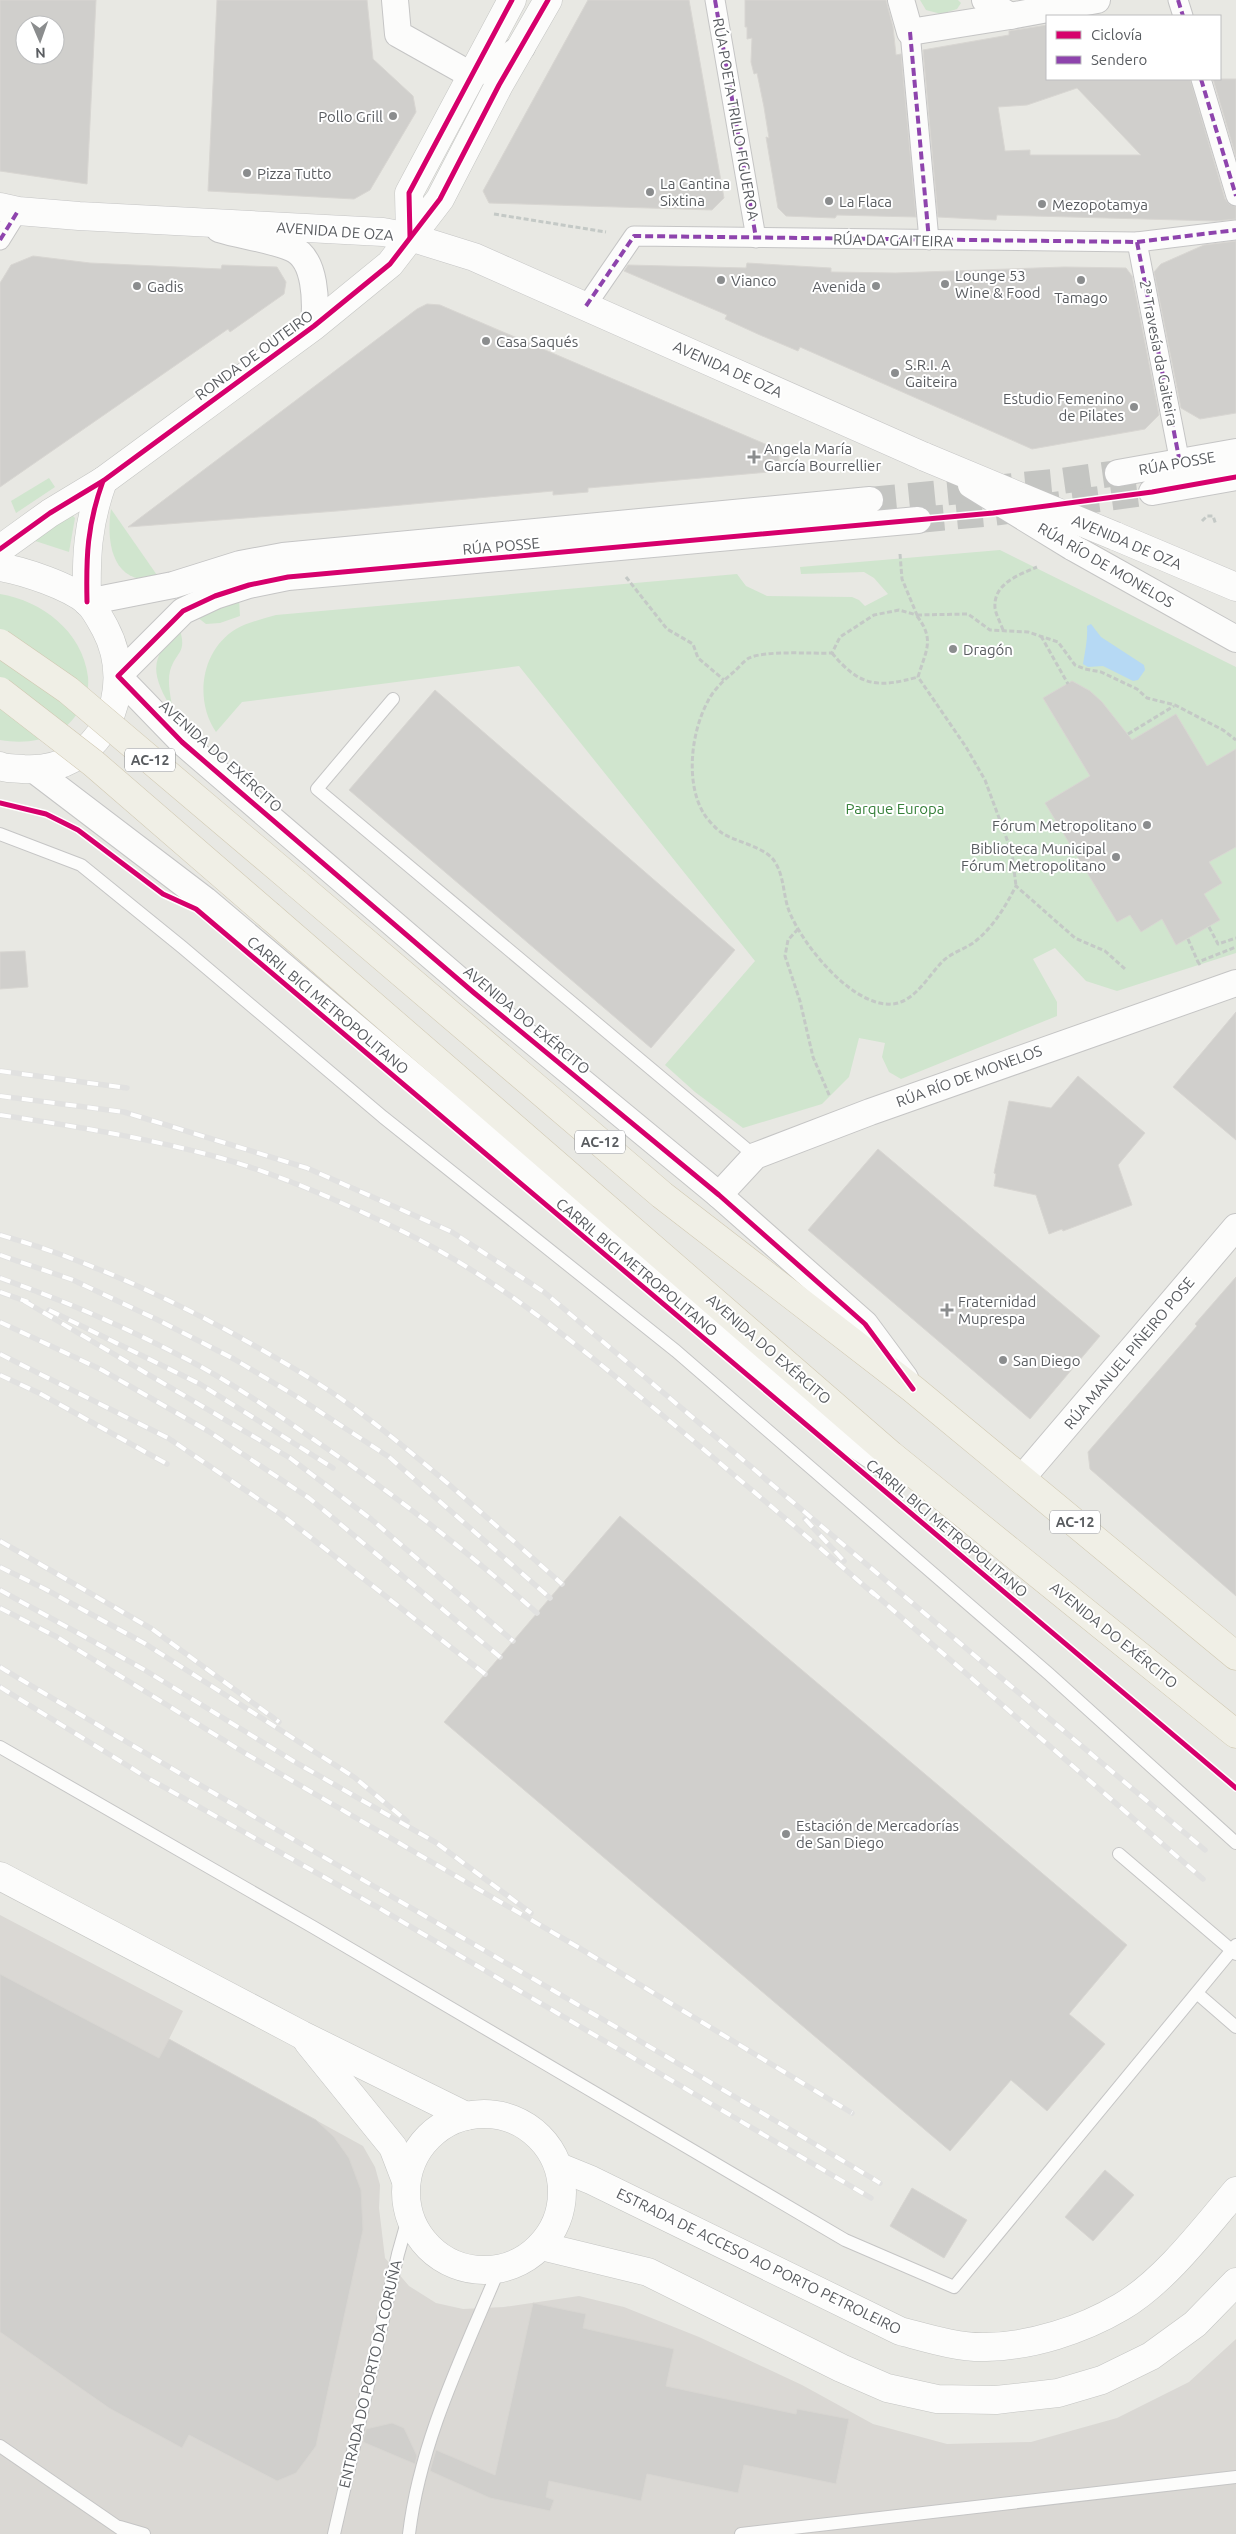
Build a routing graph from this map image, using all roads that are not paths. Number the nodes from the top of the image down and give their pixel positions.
1 (395, 0) edge
2 (512, 0) edge
3 (548, 0) edge
4 (715, 0) edge
5 (901, 0) edge
6 (985, 0) edge
7 (1093, 0) edge
8 (1178, 0) edge
9 (1183, 15) edge
10 (1010, 16) junction
11 (910, 32) junction
12 (522, 46) junction
13 (471, 75) junction
14 (1201, 80) edge
15 (1236, 196) edge
16 (9, 209) edge
17 (202, 223) junction
18 (1236, 230) edge
19 (410, 237) junction
20 (756, 238) junction
21 (0, 240) edge
22 (929, 240) junction
23 (1137, 242) junction
24 (586, 306) junction
25 (314, 326) junction
26 (1236, 452) edge
27 (925, 458) junction
28 (1180, 463) junction
29 (1118, 473) tunnel mouth
30 (1236, 477) edge
31 (103, 481) junction
32 (1152, 492) tunnel mouth
33 (870, 500) tunnel mouth
34 (918, 520) tunnel mouth
35 (0, 549) edge
36 (0, 567) edge
37 (1236, 588) edge
38 (87, 602) junction
39 (1236, 639) edge
40 (0, 643) edge
41 (118, 676) junction
42 (0, 690) edge
43 (392, 699) dead end
44 (0, 766) edge
45 (33, 769) junction
46 (0, 834) edge
47 (1235, 985) edge
48 (755, 1156) junction
49 (719, 1196) junction
50 (1236, 1227) edge
51 (913, 1389) junction
52 (1022, 1478) junction
53 (993, 1537) junction
54 (1236, 1656) edge
55 (1236, 1734) edge
56 (0, 1747) edge
57 (1236, 1842) edge
58 (1120, 1854) dead end
59 (0, 1876) edge
60 (1235, 1950) edge
61 (1198, 1994) junction
62 (1236, 2028) edge
63 (302, 2035) junction
64 (466, 2116) junction
65 (559, 2168) junction
66 (406, 2181) junction
67 (1236, 2191) edge
68 (409, 2215) junction
69 (541, 2246) junction
70 (499, 2269) junction
71 (1236, 2283) edge
72 (0, 2446) edge
73 (1236, 2476) edge
74 (112, 2525) junction
75 (128, 2534) edge
76 (144, 2534) edge
77 (334, 2534) edge
78 (408, 2534) edge
79 (741, 2534) edge

1 - 13 street
2 - 13 main road
3 - 12 main road, RONDA DE OUTEIRO
4 - 20 street, RÚA POETA TRILLO FIGUEROA
5 - 11 street
6 - 10 street
7 - 10 street
8 - 9 street
10 - 11 street
11 - 22 street
12 - 13 street, RONDA DE OUTEIRO
12 - 19 main road, RONDA DE OUTEIRO
13 - 19 main road
14 - 15 street
16 - 17 main road, AVENIDA DE OZA
16 - 21 street
17 - 19 main road, AVENIDA DE OZA
17 - 25 street, AVENIDA DE OZA
18 - 23 street, RÚA DA GAITEIRA
19 - 24 main road, AVENIDA DE OZA
19 - 25 main road, RONDA DE OUTEIRO
20 - 22 street, RÚA DA GAITEIRA
20 - 24 street, RÚA DA GAITEIRA
22 - 23 street, RÚA DA GAITEIRA
23 - 28 street, 2ª Travesía da Gaiteira
24 - 27 main road, AVENIDA DE OZA
25 - 31 main road, RONDA DE OUTEIRO
26 - 28 street, RÚA POSSE
27 - 37 main road, AVENIDA DE OZA, bridge
27 - 39 street, RÚA RÍO DE MONELOS, bridge
28 - 29 street, RÚA POSSE
30 - 32 street, RÚA POSSE
31 - 35 main road, RONDA DE OUTEIRO
31 - 38 main road
33 - 38 street, RÚA POSSE
34 - 41 street, RÚA POSSE
36 - 38 main road
38 - 41 main road
40 - 51 main road, AVENIDA DO EXÉRCITO / AC-12, bridge
41 - 45 main road
41 - 49 street, AVENIDA DO EXÉRCITO
42 - 53 main road, AVENIDA DO EXÉRCITO / AC-12, bridge
43 - 48 lane
44 - 45 main road
45 - 53 street, AVENIDA DO EXÉRCITO
46 - 57 lane
47 - 48 street, RÚA RÍO DE MONELOS
48 - 49 street, RÚA RÍO DE MONELOS
49 - 51 street, AVENIDA DO EXÉRCITO
50 - 52 street, RÚA MANUEL PIÑEIRO POSE
51 - 52 main road, AVENIDA DO EXÉRCITO / AC-12
52 - 54 main road, AVENIDA DO EXÉRCITO / AC-12
53 - 55 main road, AVENIDA DO EXÉRCITO / AC-12
56 - 61 lane
58 - 60 lane
59 - 63 main road
60 - 61 lane
61 - 62 lane
63 - 64 main road
63 - 66 main road
64 - 65 main road
64 - 66 main road
65 - 67 main road, ESTRADA DE ACCESO AO PORTO PETROLEIRO
65 - 69 main road
66 - 68 main road
68 - 70 main road
68 - 77 lane, ENTRADA DO PORTO DA CORUÑA
69 - 70 main road
69 - 71 main road
70 - 78 lane
72 - 74 lane
73 - 79 lane
74 - 75 lane
74 - 76 lane

